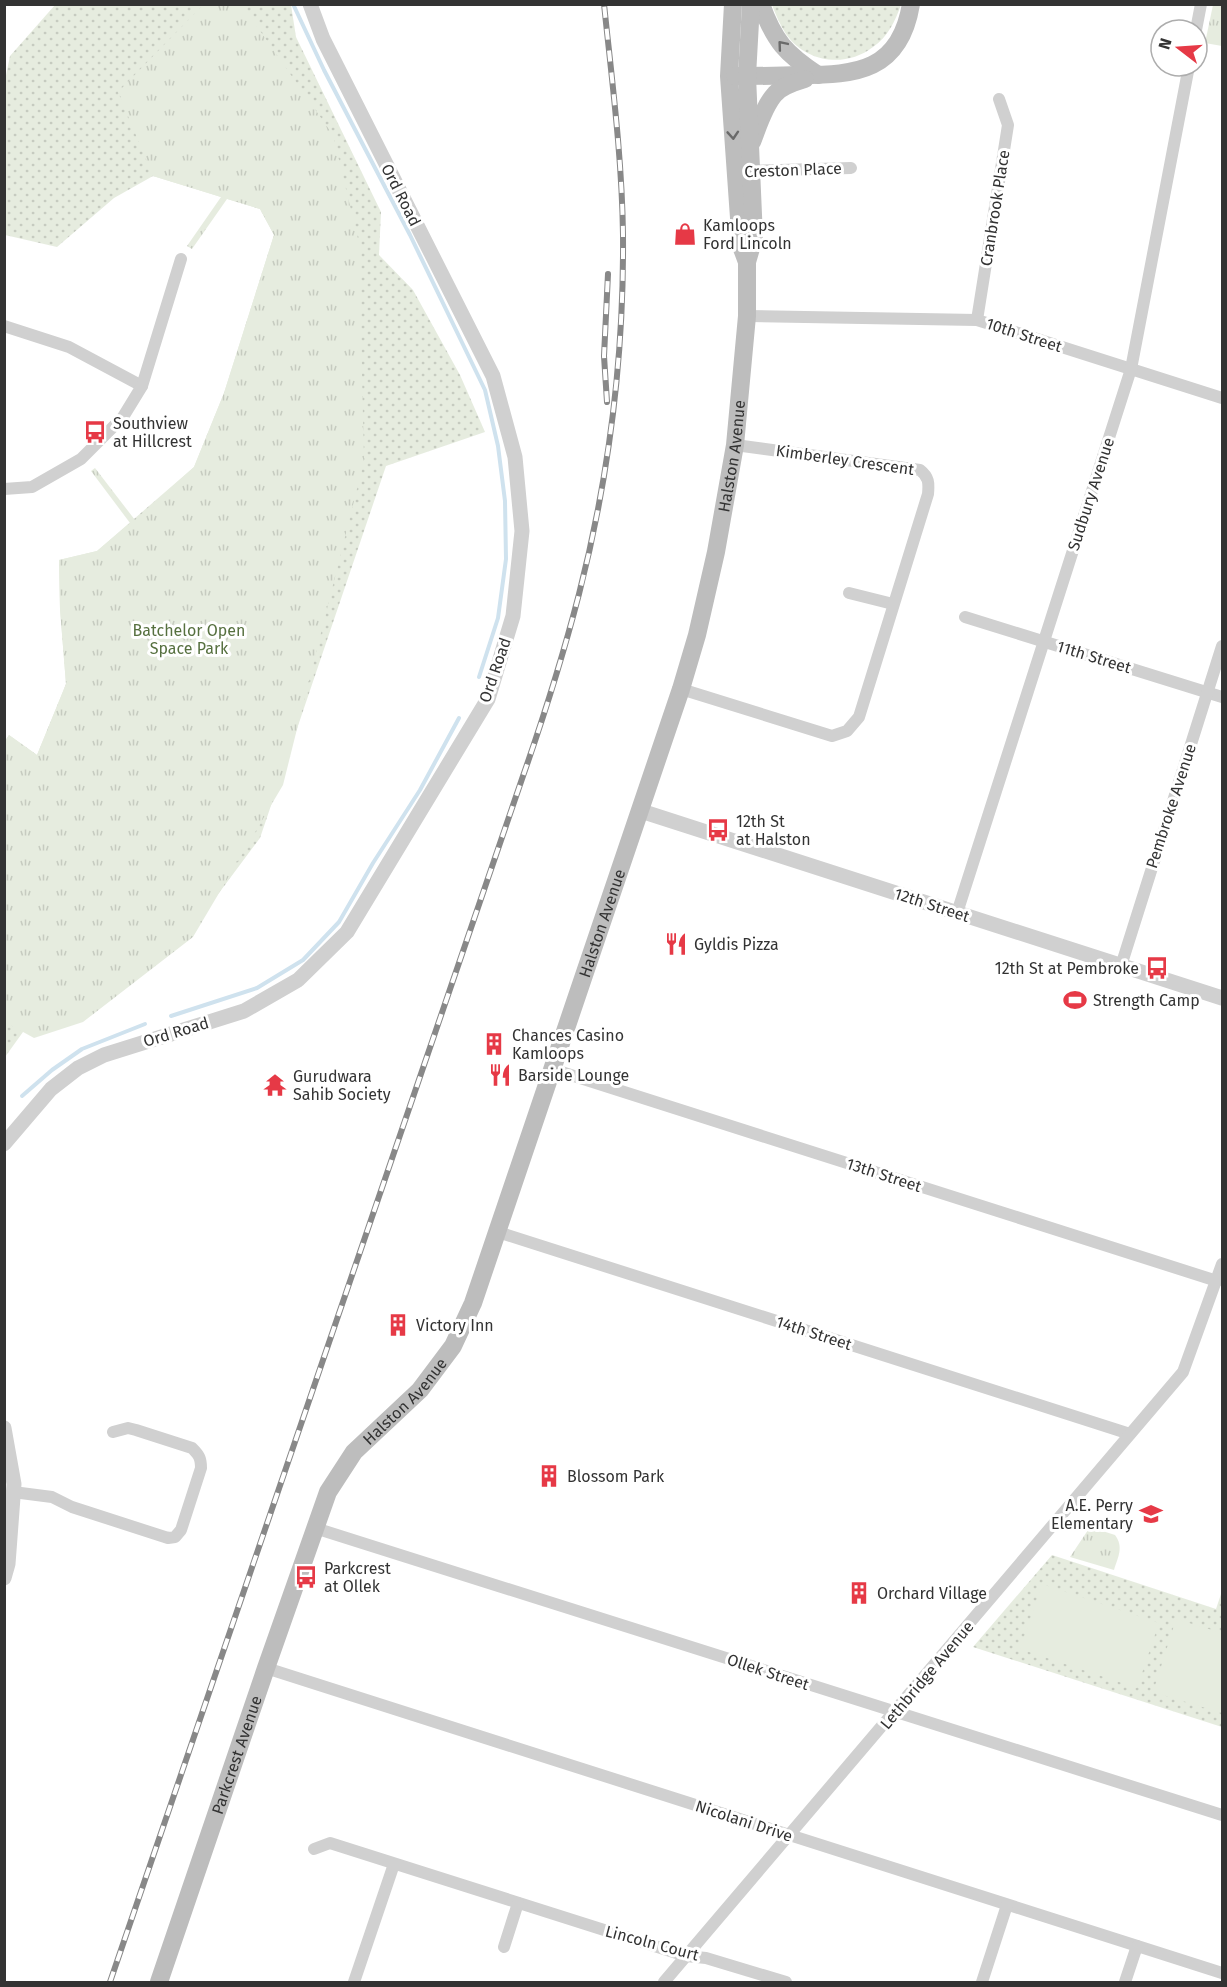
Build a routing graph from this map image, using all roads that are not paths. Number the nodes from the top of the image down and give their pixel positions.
1 (310, 4) edge
2 (733, 4) edge
3 (751, 4) edge
4 (761, 4) edge
5 (911, 4) edge
6 (818, 75) junction
7 (729, 76) junction
8 (747, 76) junction
9 (1187, 78) edge
10 (999, 99) dead end
11 (750, 147) junction
12 (851, 168) dead end
13 (743, 171) junction
14 (181, 259) dead end
15 (747, 316) junction
16 (977, 320) junction
17 (4, 326) edge
18 (1131, 369) junction
19 (142, 386) junction
20 (1222, 398) edge
21 (735, 445) junction
22 (4, 489) edge
23 (849, 593) dead end
24 (893, 604) junction
25 (965, 617) dead end
26 (1045, 642) junction
27 (1222, 646) edge
28 (681, 689) junction
29 (1207, 692) junction
30 (1222, 697) edge
31 (641, 811) junction
32 (957, 913) junction
33 (1121, 966) junction
34 (1222, 998) edge
35 (552, 1069) junction
36 (4, 1144) edge
37 (498, 1233) junction
38 (1222, 1264) edge
39 (1217, 1281) junction
40 (4, 1428) edge
41 (112, 1432) dead end
42 (1130, 1434) junction
43 (13, 1492) junction
44 (315, 1528) junction
45 (4, 1578) edge
46 (266, 1668) junction
47 (896, 1712) junction
48 (1222, 1815) edge
49 (790, 1835) junction
50 (314, 1848) dead end
51 (394, 1864) junction
52 (518, 1903) junction
53 (1007, 1905) junction
54 (1137, 1946) junction
55 (504, 1947) dead end
56 (687, 1956) junction
57 (1222, 1973) edge
58 (159, 1983) edge
59 (354, 1983) edge
60 (664, 1983) edge
61 (786, 1983) edge
62 (982, 1983) edge
63 (1125, 1983) edge

1 - 36 street, Ord Road
2 - 7 main road, Halston Avenue
3 - 8 main road, Halston Avenue
6 -> 4 main road
5 - 6 main road
6 - 8 main road
6 - 11 main road
7 - 8 main road
7 -> 13 main road, Halston Avenue
8 - 11 main road, Halston Avenue
9 - 18 street, Sudbury Avenue
10 - 16 street, Cranbrook Place
11 - 13 main road, Halston Avenue
12 - 13 street, Creston Place
13 - 15 main road, Halston Avenue
14 - 19 street
15 - 16 street, 10th Street
15 - 21 main road, Halston Avenue
16 - 18 street, 10th Street
17 - 19 street
18 - 20 street, 10th Street
18 - 26 street, Sudbury Avenue
19 - 22 street
21 - 24 street, Kimberley Crescent
21 - 28 main road, Halston Avenue
23 - 24 street
24 - 28 street, Kimberley Crescent
25 - 26 street, 11th Street
26 - 29 street, 11th Street
26 - 32 street, Sudbury Avenue
27 - 29 street, Pembroke Avenue
28 - 31 main road, Halston Avenue
29 - 30 street, 11th Street
29 - 33 street, Pembroke Avenue
31 - 32 street, 12th Street
31 - 35 main road, Halston Avenue
32 - 33 street, 12th Street
33 - 34 street, 12th Street
35 - 37 main road, Halston Avenue
35 - 39 street, 13th Street
37 - 42 street, 14th Street
37 - 44 main road, Halston Avenue
38 - 39 street, Lethbridge Avenue
39 - 42 street, Lethbridge Avenue
40 - 43 street
41 - 43 street
42 - 47 street, Lethbridge Avenue
43 - 45 street
44 - 46 main road, Parkcrest Avenue
44 - 47 street, Ollek Street
46 - 49 street, Nicolani Drive
46 - 58 main road, Parkcrest Avenue
47 - 48 street, Ollek Street
47 - 49 street, Lethbridge Avenue
49 - 53 street, Nicolani Drive
49 - 56 street, Lethbridge Avenue
50 - 51 street, Lincoln Court
51 - 52 street, Lincoln Court
51 - 59 street
52 - 55 street
52 - 56 street, Lincoln Court
53 - 54 street, Nicolani Drive
53 - 62 street
54 - 57 street, Nicolani Drive
54 - 63 street
56 - 60 street, Lethbridge Avenue
56 - 61 street, Lincoln Court

